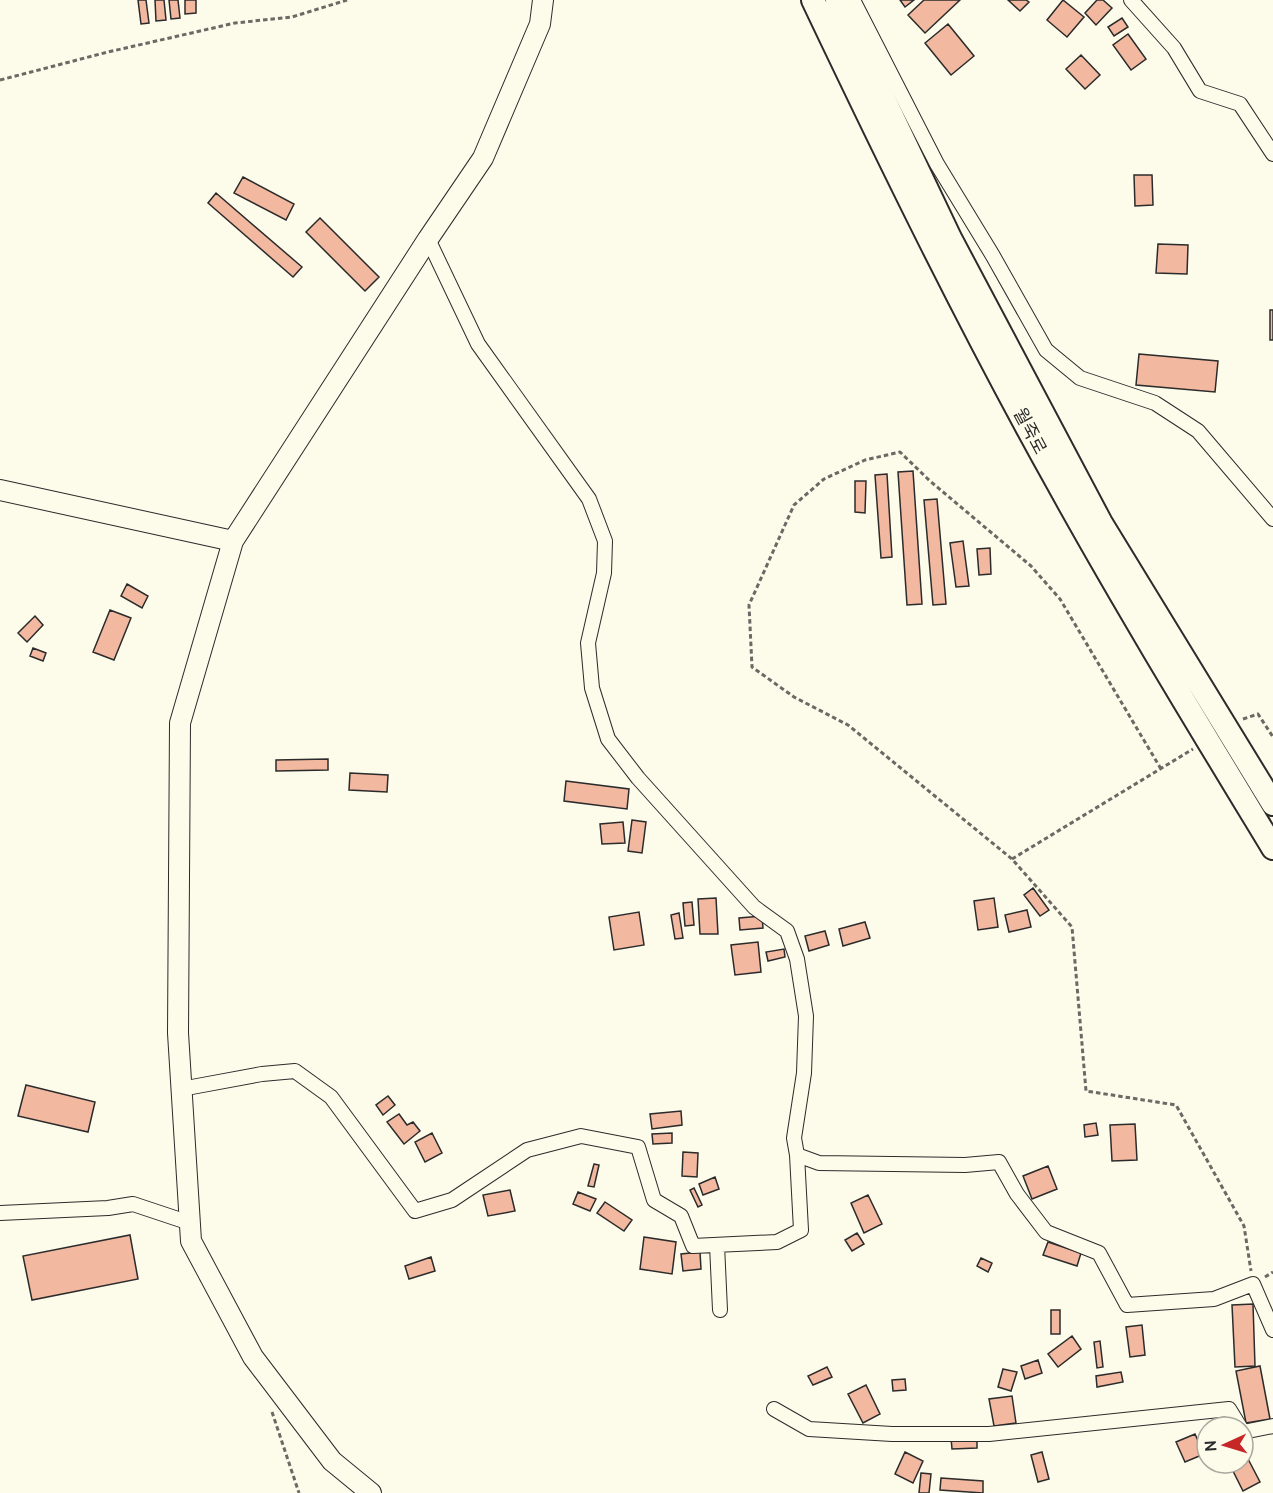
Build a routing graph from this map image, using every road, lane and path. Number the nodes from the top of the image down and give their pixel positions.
1 (347, 0) edge
2 (543, 0) edge
3 (813, 0) edge
4 (837, 0) edge
5 (853, 0) edge
6 (1131, 0) edge
7 (0, 80) edge
8 (1273, 154) edge
9 (428, 239) junction
10 (0, 490) edge
11 (1273, 519) edge
12 (233, 541) junction
13 (1234, 722) dead end
14 (1273, 737) edge
15 (1197, 746) dead end
16 (1161, 769) junction
17 (1273, 804) edge
18 (1273, 848) edge
19 (1012, 859) junction
20 (181, 1089) junction
21 (797, 1155) junction
22 (0, 1213) edge
23 (190, 1223) junction
24 (717, 1245) junction
25 (1253, 1284) junction
26 (720, 1310) dead end
27 (1273, 1330) edge
28 (269, 1402) dead end
29 (774, 1408) dead end
30 (1232, 1415) edge
31 (1273, 1426) edge
32 (1255, 1430) edge
33 (299, 1493) edge
34 (371, 1493) edge

1 - 7 path
2 - 9 street
3 - 18 main road, 월죽로
4 - 17 main road, 월죽로
5 - 11 street
6 - 8 street
9 - 12 street
9 - 21 street
10 - 12 street
12 - 20 street
13 - 14 path
15 - 16 path
16 - 19 path
16 - 19 path
19 - 25 path
20 - 23 street
20 - 24 street
21 - 24 street
21 - 25 street
22 - 23 street
23 - 34 street
24 - 26 street
25 - 27 street
28 - 33 path
29 - 30 street
31 - 32 street

